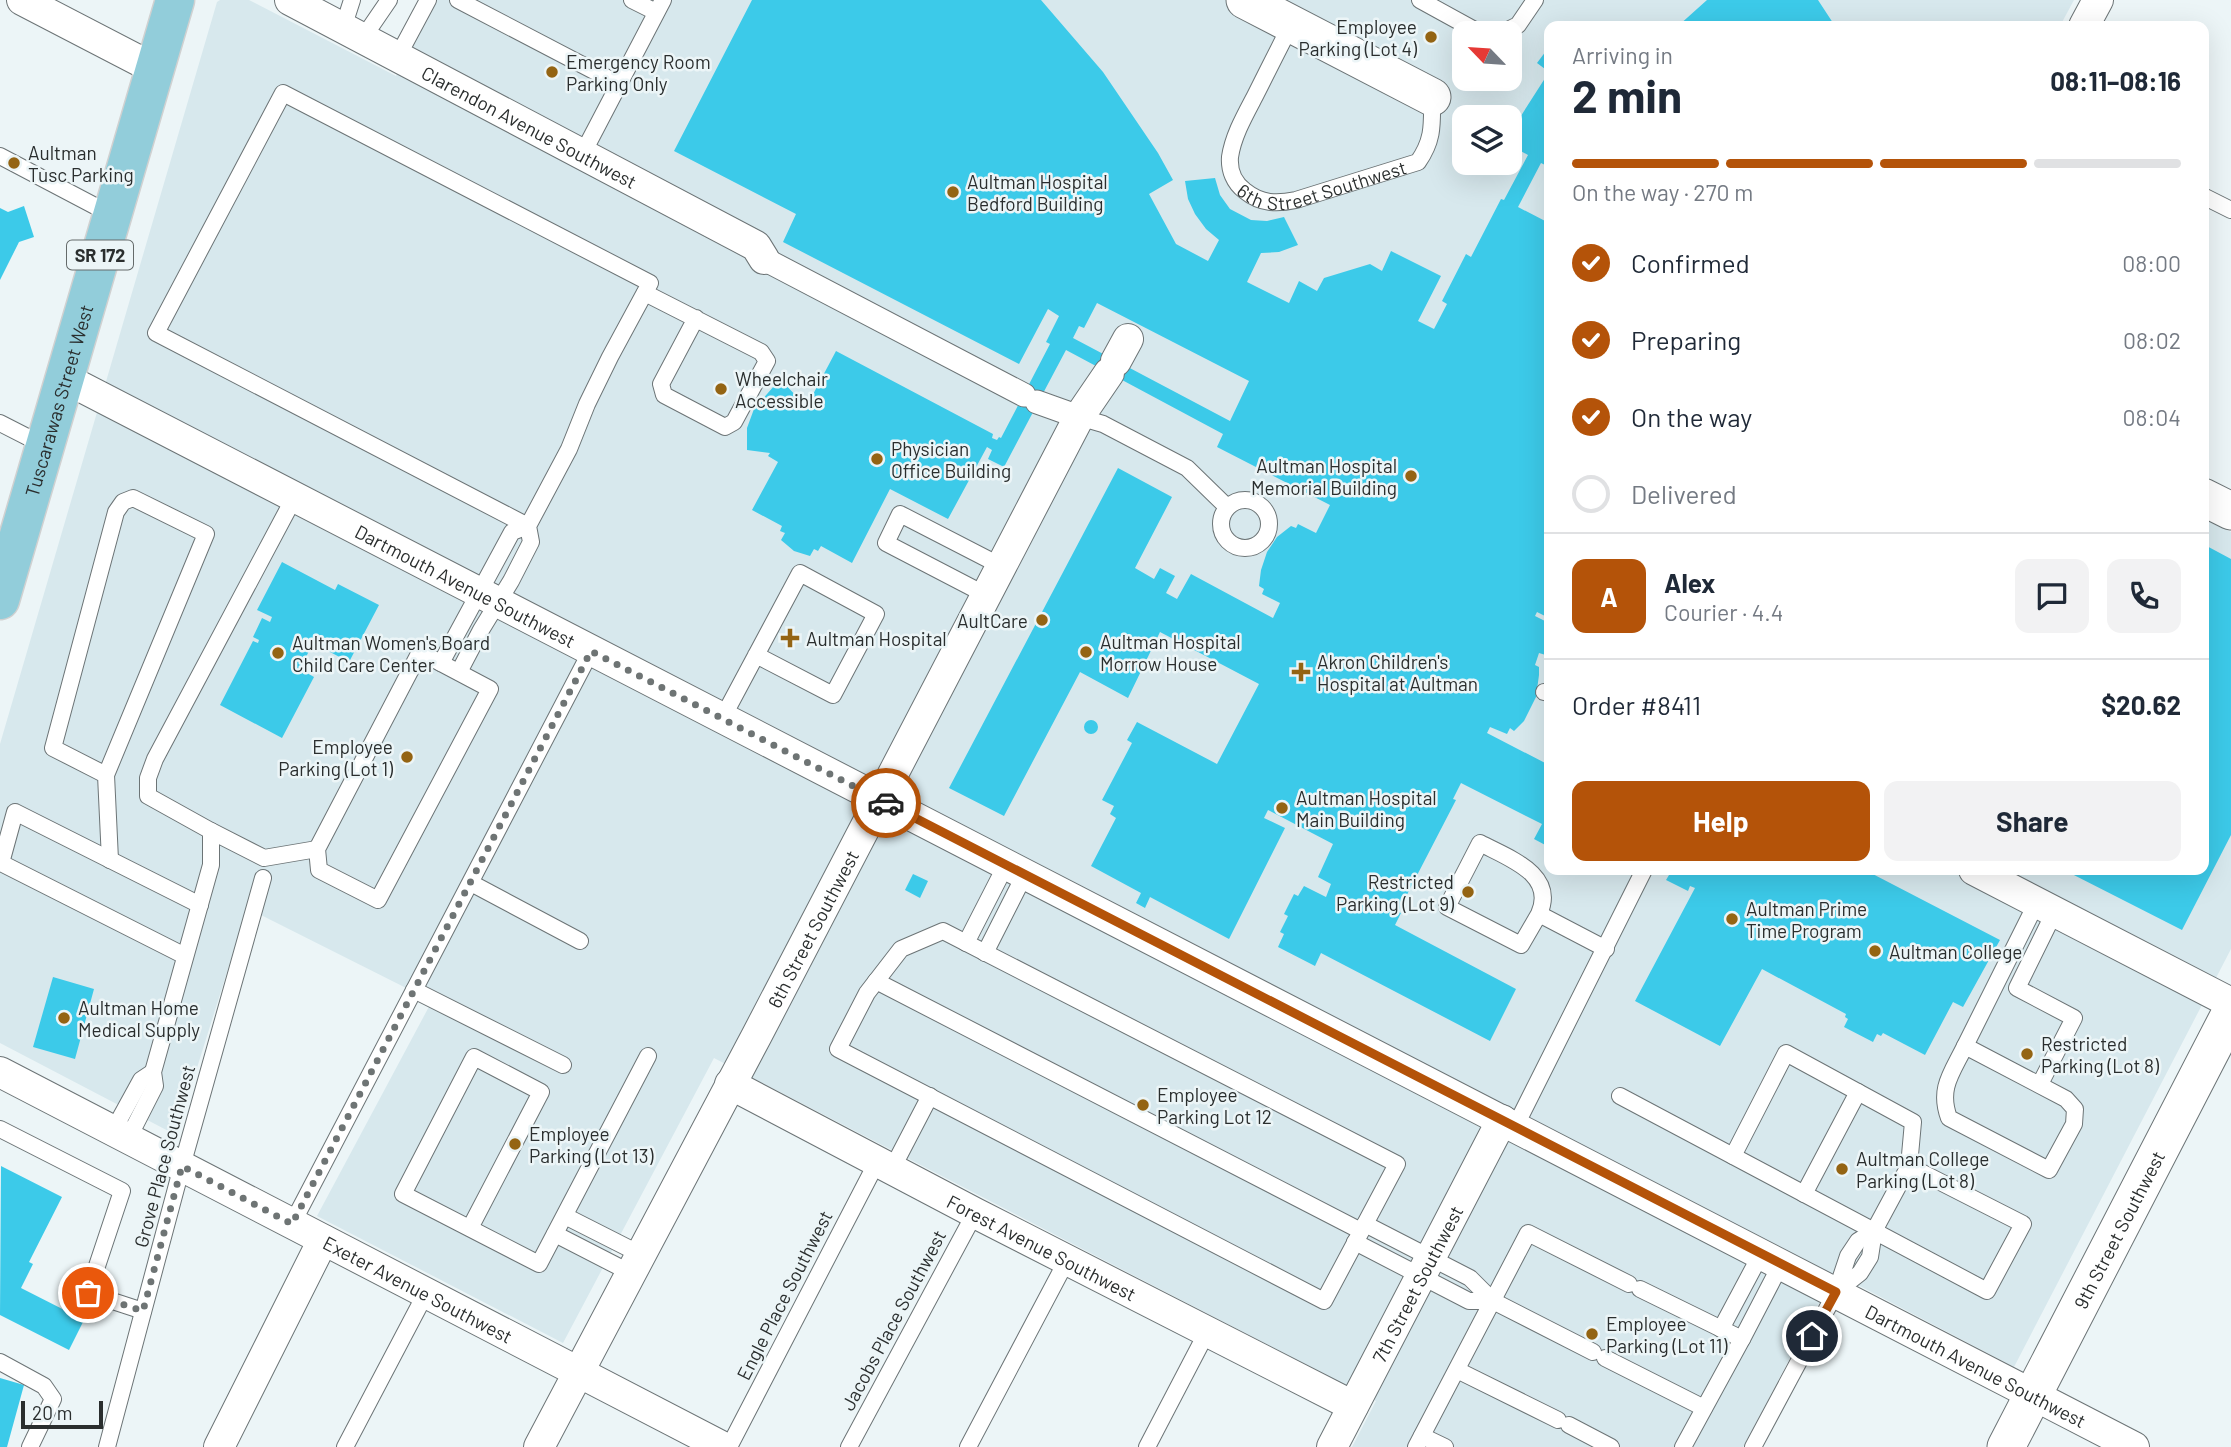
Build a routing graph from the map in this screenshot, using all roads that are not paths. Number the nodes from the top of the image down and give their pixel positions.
1 (22, 0) edge
2 (175, 0) edge
3 (290, 0) edge
4 (389, 0) edge
5 (428, 0) edge
6 (458, 0) edge
7 (632, 0) edge
8 (1245, 0) edge
9 (1420, 0) edge
10 (1535, 0) edge
11 (2098, 0) edge
12 (660, 6) edge
13 (1298, 12) edge
14 (1458, 21) edge
15 (1521, 21) edge
16 (2087, 21) edge
17 (353, 22) edge
18 (398, 56) junction
19 (155, 69) junction
20 (619, 84) junction
21 (1432, 97) joint
22 (583, 153) junction
23 (0, 156) edge
24 (2209, 198) edge
25 (2231, 210) edge
26 (112, 215) junction
27 (764, 259) joint
28 (645, 293) junction
29 (696, 318) junction
30 (1118, 358) dead end
31 (64, 378) junction
32 (1079, 417) junction
33 (0, 423) edge
34 (45, 446) junction
35 (294, 498) junction
36 (2209, 499) edge
37 (1227, 507) dead end
38 (2231, 511) edge
39 (528, 526) junction
40 (1001, 566) junction
41 (986, 595) junction
42 (488, 598) junction
43 (0, 600) edge
44 (591, 651) junction
45 (756, 655) junction
46 (441, 663) junction
47 (459, 672) junction
48 (722, 719) junction
49 (106, 775) junction
50 (878, 799) junction
51 (211, 831) junction
52 (317, 849) junction
53 (110, 860) junction
54 (1015, 870) junction
55 (1642, 875) edge
56 (1984, 875) edge
57 (263, 878) dead end
58 (471, 883) junction
59 (201, 900) junction
60 (2046, 907) junction
61 (1539, 914) junction
62 (580, 941) dead end
63 (966, 943) junction
64 (1606, 949) junction
65 (985, 953) junction
66 (186, 956) junction
67 (876, 981) junction
68 (414, 990) junction
69 (2231, 1003) edge
70 (2231, 1012) edge
71 (1965, 1046) junction
72 (648, 1056) dead end
73 (563, 1065) dead end
74 (0, 1072) edge
75 (730, 1084) junction
76 (2040, 1084) junction
77 (1858, 1092) junction
78 (930, 1096) junction
79 (1620, 1096) dead end
80 (1508, 1124) junction
81 (0, 1129) edge
82 (121, 1135) junction
83 (1733, 1156) junction
84 (884, 1165) junction
85 (182, 1166) junction
86 (1909, 1166) junction
87 (1804, 1194) junction
88 (975, 1213) junction
89 (565, 1216) junction
90 (292, 1224) junction
91 (470, 1228) junction
92 (1874, 1231) junction
93 (1360, 1232) junction
94 (555, 1234) junction
95 (323, 1240) junction
96 (1771, 1259) junction
97 (1068, 1260) junction
98 (635, 1264) junction
99 (1425, 1266) junction
100 (1836, 1292) junction
101 (426, 1293) junction
102 (1493, 1301) junction
103 (143, 1311) junction
104 (1721, 1329) junction
105 (1207, 1332) junction
106 (1742, 1339) junction
107 (0, 1362) edge
108 (1457, 1370) junction
109 (578, 1372) junction
110 (2033, 1394) junction
111 (1353, 1406) junction
112 (1704, 1408) junction
113 (1419, 1441) edge
114 (30, 1447) edge
115 (107, 1447) edge
116 (219, 1447) edge
117 (345, 1447) edge
118 (539, 1447) edge
119 (723, 1447) edge
120 (729, 1447) edge
121 (849, 1447) edge
122 (968, 1447) edge
123 (1147, 1447) edge
124 (1332, 1447) edge
125 (1445, 1447) edge
126 (1611, 1447) edge
127 (1683, 1447) edge
128 (1753, 1447) edge
129 (2006, 1447) edge
130 (2134, 1447) edge

1 - 19 street
2 - 19 main road, Tuscarawas Street West / SR 172
3 - 17 street, Clarendon Avenue Southwest
4 - 17 lane
5 - 18 lane
6 - 20 lane
7 - 12 lane
8 - 13 street
9 - 14 lane
10 - 15 lane
11 - 16 street
12 - 20 lane
13 - 21 street
13 - 21 lane, 6th Street Southwest
17 - 18 street, Clarendon Avenue Southwest
18 - 22 street, Clarendon Avenue Southwest
19 - 26 main road, Tuscarawas Street West / SR 172
20 - 22 lane
22 - 27 street, Clarendon Avenue Southwest
23 - 26 lane
24 - 25 lane
26 - 31 main road, Tuscarawas Street West / SR 172
27 - 32 street
28 - 29 lane
28 - 39 lane
28 - 39 lane
29 - 29 lane
30 - 32 street, 6th Street Southwest
31 - 34 main road, Tuscarawas Street West / SR 172
31 - 35 street, Dartmouth Avenue Southwest
32 - 37 lane
32 - 40 street, 6th Street Southwest
33 - 34 lane
34 - 43 main road, Tuscarawas Street West / SR 172
35 - 42 street, Dartmouth Avenue Southwest
35 - 51 lane
36 - 38 street
39 - 42 lane
40 - 41 street, 6th Street Southwest
40 - 41 lane
41 - 50 street, 6th Street Southwest
42 - 44 street, Dartmouth Avenue Southwest
42 - 46 lane
42 - 47 lane
44 - 48 street, Dartmouth Avenue Southwest
44 - 58 lane
45 - 45 lane
45 - 48 lane
46 - 47 lane
46 - 52 lane
47 - 52 lane
48 - 50 street, Dartmouth Avenue Southwest
49 - 49 lane
49 - 53 lane
50 - 54 street, Dartmouth Avenue Southwest
50 - 75 street, 6th Street Southwest
51 - 52 lane
51 - 59 lane
53 - 59 lane
53 - 66 lane
54 - 63 lane
54 - 65 lane
54 - 80 street, Dartmouth Avenue Southwest
55 - 64 lane, 7th Street Southwest
56 - 60 street
57 - 85 lane, Grove Place Southwest
58 - 62 lane
58 - 68 lane
59 - 66 lane
60 - 69 street
60 - 71 lane
60 - 76 lane
61 - 61 lane
61 - 64 lane
63 - 65 lane
63 - 67 lane
64 - 80 lane, 7th Street Southwest
65 - 93 lane
66 - 82 lane
67 - 78 lane
67 - 93 lane
68 - 73 lane
68 - 90 lane
70 - 110 street, 9th Street Southwest
71 - 76 lane
71 - 76 lane
72 - 89 lane
74 - 82 street, Exeter Avenue Southwest
75 - 84 street, Forest Avenue Southwest
75 - 98 street, 6th Street Southwest
77 - 83 lane
77 - 86 lane
77 - 87 lane
78 - 84 lane, Engle Place Southwest
78 - 93 lane
79 - 83 lane
80 - 96 street, Dartmouth Avenue Southwest
80 - 99 street, 7th Street Southwest
81 - 103 lane
82 - 85 street, Exeter Avenue Southwest
83 - 87 lane
84 - 88 street, Forest Avenue Southwest
84 - 120 lane, Engle Place Southwest
85 - 90 street, Exeter Avenue Southwest
85 - 103 lane, Grove Place Southwest
86 - 92 lane
86 - 92 lane
87 - 92 lane
88 - 97 street, Forest Avenue Southwest
88 - 121 lane, Jacobs Place Southwest
89 - 94 lane
89 - 98 lane
90 - 95 street, Exeter Avenue Southwest
91 - 91 lane
91 - 94 lane
92 - 100 lane
93 - 99 lane
94 - 98 lane
95 - 101 street, Exeter Avenue Southwest
95 - 116 street
96 - 100 street, Dartmouth Avenue Southwest
96 - 104 lane
96 - 106 lane
97 - 105 street, Forest Avenue Southwest
97 - 122 lane
98 - 109 street, 6th Street Southwest
99 - 102 lane
99 - 111 street, 7th Street Southwest
100 - 110 street, Dartmouth Avenue Southwest
100 - 128 lane
101 - 109 street, Exeter Avenue Southwest
101 - 117 lane
102 - 104 lane
102 - 108 lane
102 - 112 lane
103 - 115 lane, Grove Place Southwest
104 - 106 lane
105 - 111 street, Forest Avenue Southwest
105 - 123 lane
106 - 112 lane
107 - 114 lane
108 - 113 lane
108 - 126 lane
109 - 118 street, 6th Street Southwest
109 - 119 street, Exeter Avenue Southwest
110 - 129 street, 9th Street Southwest
110 - 130 street, Dartmouth Avenue Southwest
111 - 124 street, 7th Street Southwest
112 - 127 lane
113 - 125 lane

